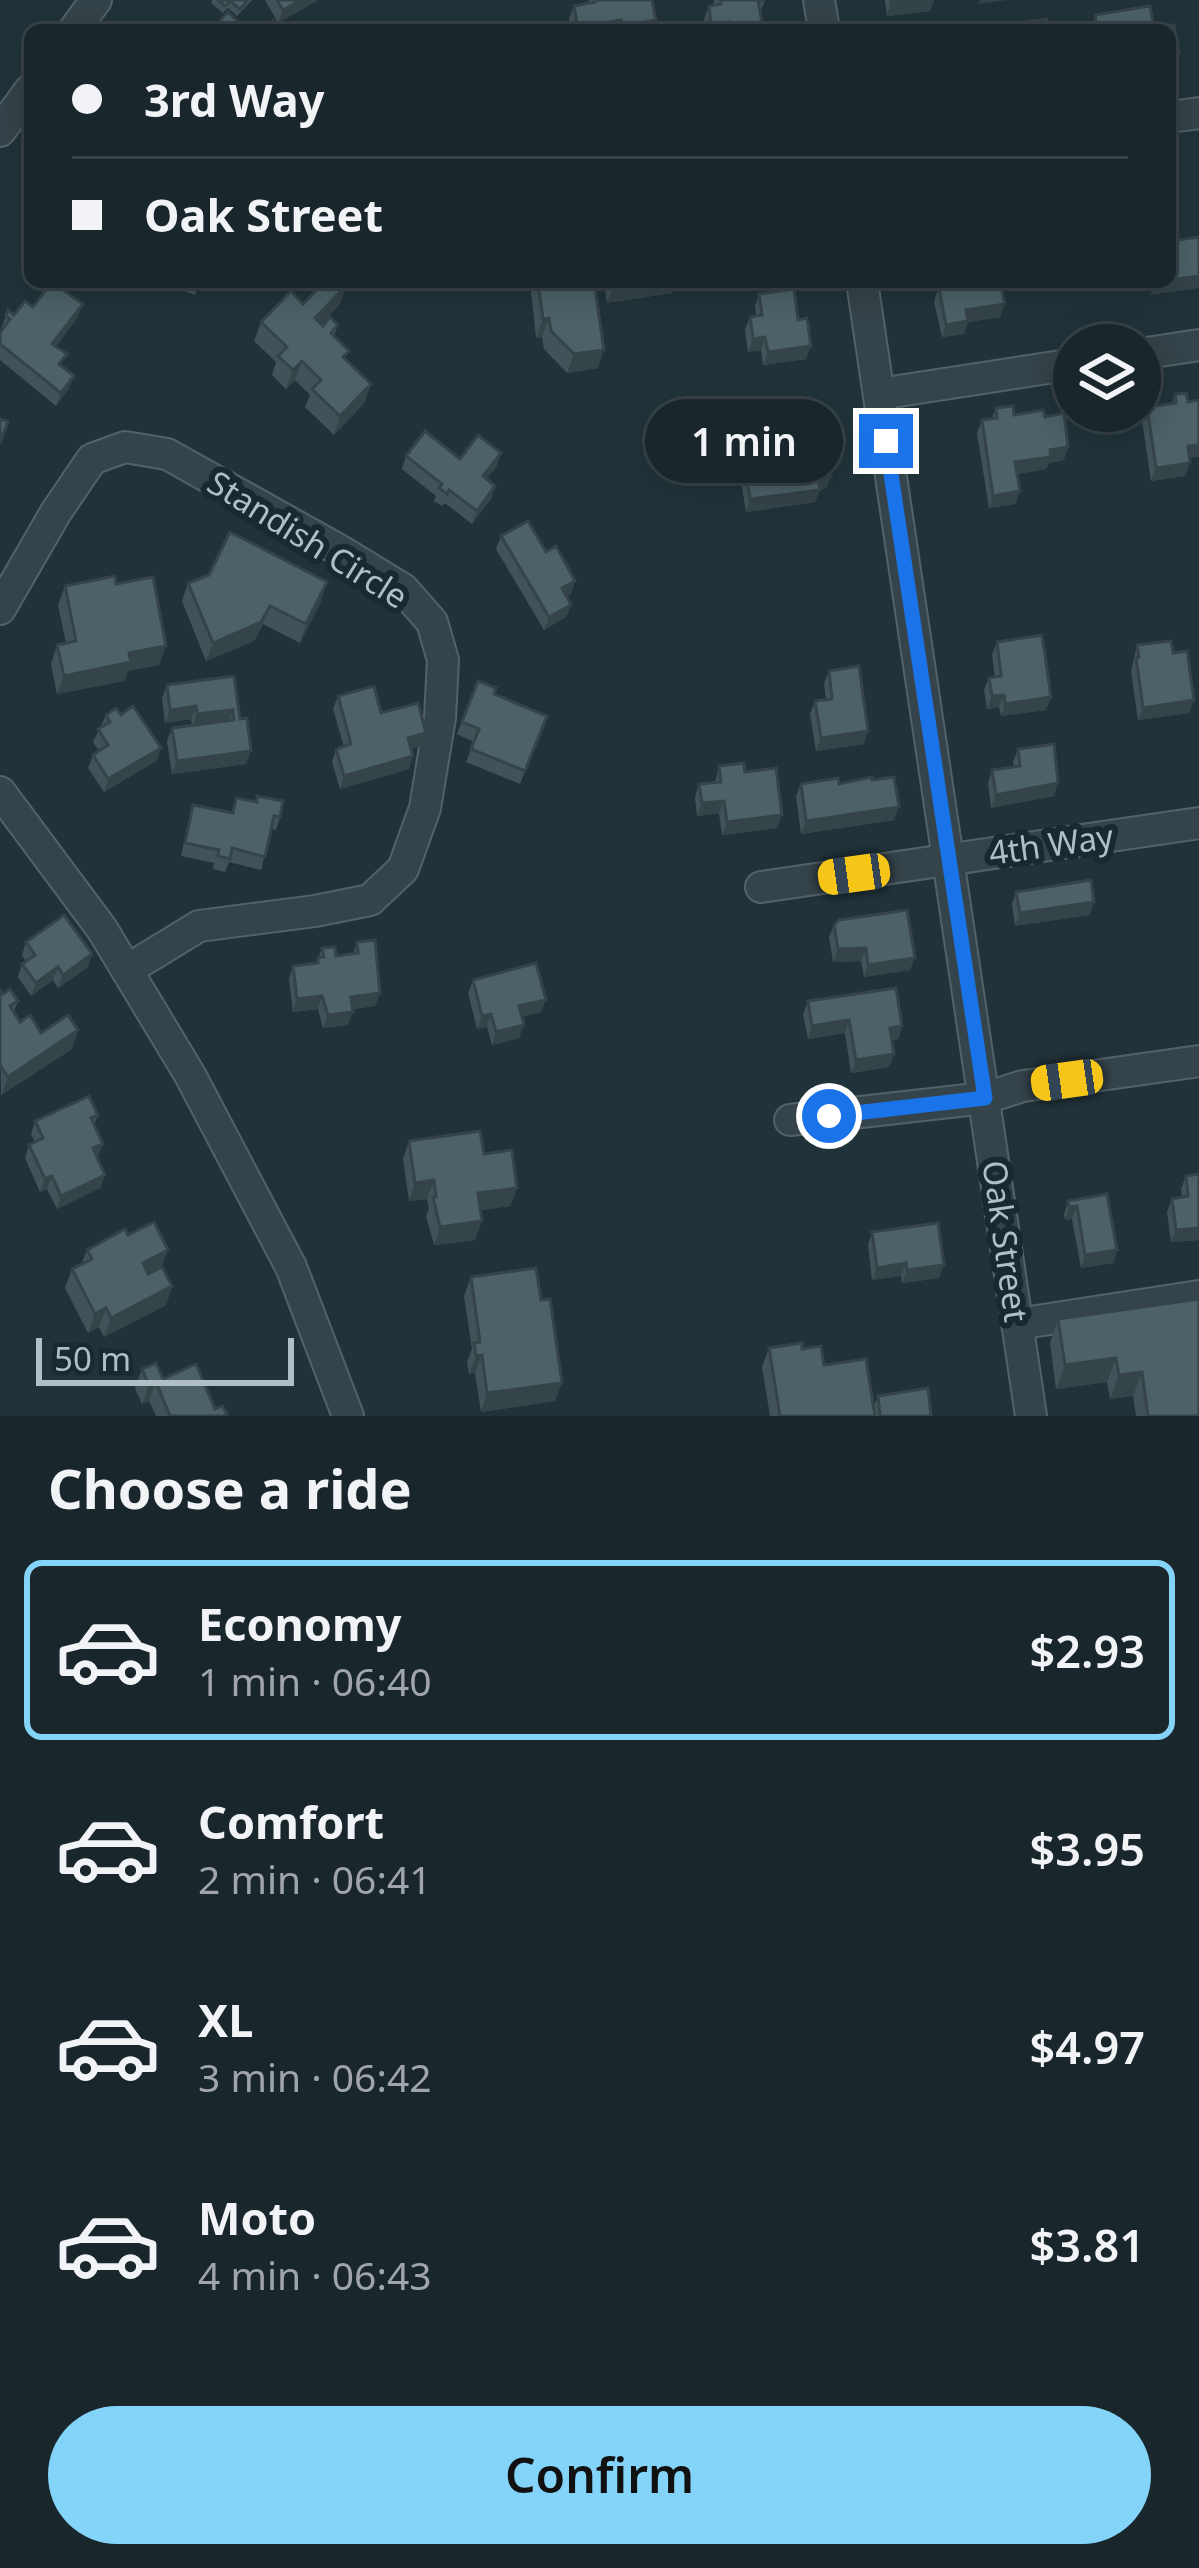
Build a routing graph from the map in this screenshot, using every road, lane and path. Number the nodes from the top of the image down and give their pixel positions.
1 (24, 98) edge
2 (0, 130) edge
3 (863, 288) edge
4 (1199, 345) edge
5 (1161, 351) edge
6 (1053, 367) edge
7 (879, 394) junction
8 (0, 609) edge
9 (0, 791) edge
10 (1199, 824) edge
11 (946, 860) junction
12 (761, 887) dead end
13 (127, 970) junction
14 (1199, 1061) edge
15 (985, 1098) junction
16 (790, 1120) dead end
17 (1199, 1296) edge
18 (1017, 1324) junction
19 (348, 1416) edge
20 (1031, 1416) edge

1 - 2 street
3 - 7 street, Oak Street
4 - 5 street
6 - 7 street
7 - 11 street, Oak Street
8 - 13 street, Standish Circle
9 - 13 street
10 - 11 street, 4th Way
11 - 12 street, 4th Way
11 - 15 street, Oak Street
13 - 19 street
14 - 15 street
15 - 16 street
15 - 18 street, Oak Street
17 - 18 street
18 - 20 street, Oak Street

